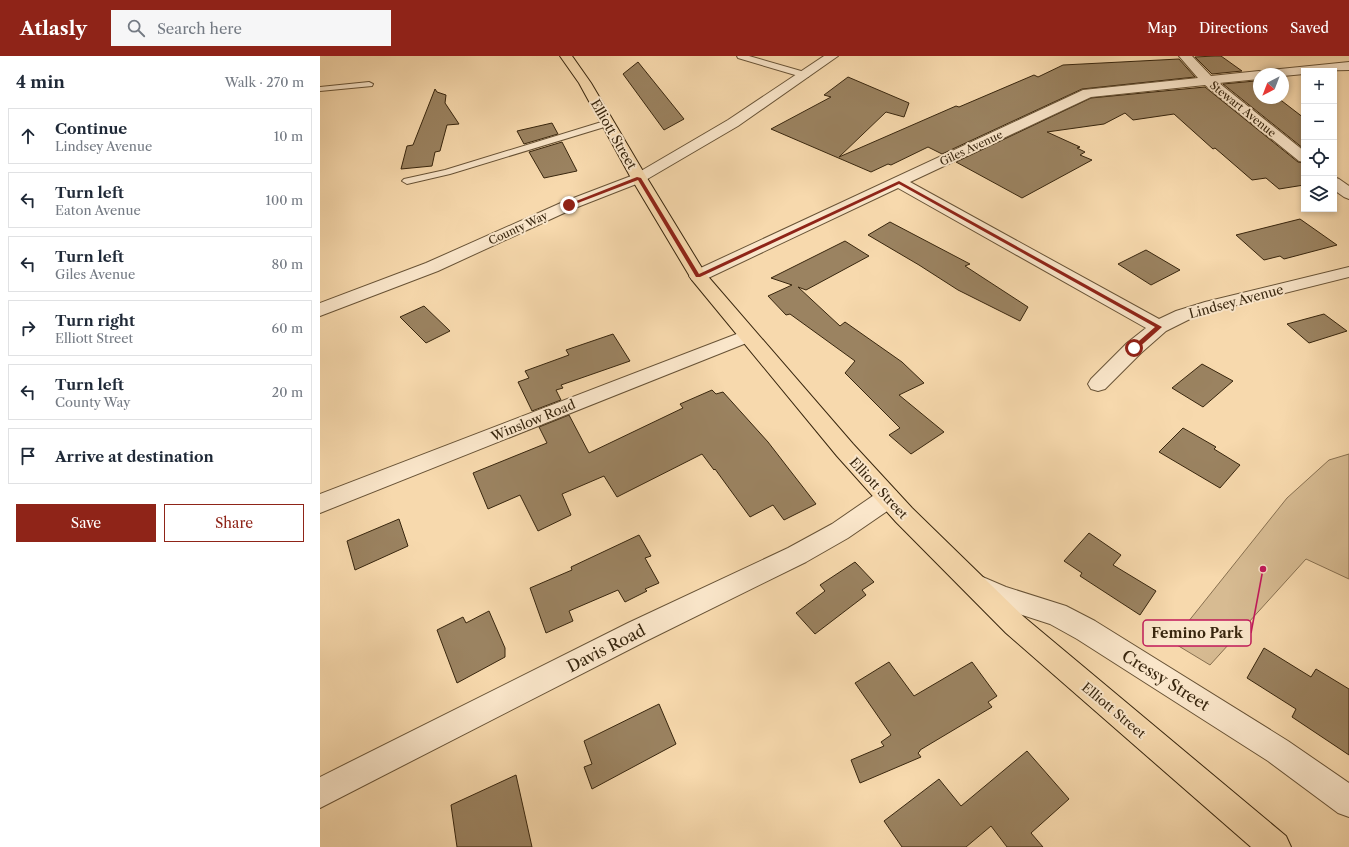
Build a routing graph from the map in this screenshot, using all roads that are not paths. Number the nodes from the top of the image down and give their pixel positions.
1 (566, 56) edge
2 (742, 56) edge
3 (832, 56) edge
4 (1184, 56) edge
5 (1349, 66) edge
6 (1289, 72) edge
7 (805, 75) junction
8 (1253, 76) edge
9 (1207, 80) junction
10 (369, 84) dead end
11 (320, 89) edge
12 (608, 123) junction
13 (1301, 156) edge
14 (639, 178) junction
15 (407, 181) dead end
16 (899, 182) junction
17 (1337, 184) edge
18 (1349, 194) edge
19 (1349, 272) edge
20 (698, 276) junction
21 (320, 310) edge
22 (1159, 327) junction
23 (747, 336) junction
24 (1098, 384) dead end
25 (888, 498) junction
26 (320, 504) edge
27 (970, 582) junction
28 (320, 793) edge
29 (1349, 802) edge
30 (1275, 847) edge

1 - 12 main road, Elliott Street
2 - 7 lane
3 - 7 street, County Way
4 - 9 street, Stewart Avenue
5 - 6 street
7 - 14 street, County Way
8 - 9 street, Giles Avenue
9 - 13 street, Stewart Avenue
9 - 16 street, Giles Avenue
10 - 11 lane
12 - 14 main road, Elliott Street
12 - 15 lane
14 - 20 main road, Elliott Street
14 - 21 street, County Way
16 - 20 street, Giles Avenue
16 - 22 street
17 - 18 street
19 - 22 street, Lindsey Avenue
20 - 23 main road, Elliott Street
22 - 24 street, Lindsey Avenue
23 - 25 main road, Elliott Street
23 - 26 street, Winslow Road
25 - 27 main road, Elliott Street
25 - 28 street, Davis Road
27 - 29 street, Cressy Street
27 - 30 main road, Elliott Street

